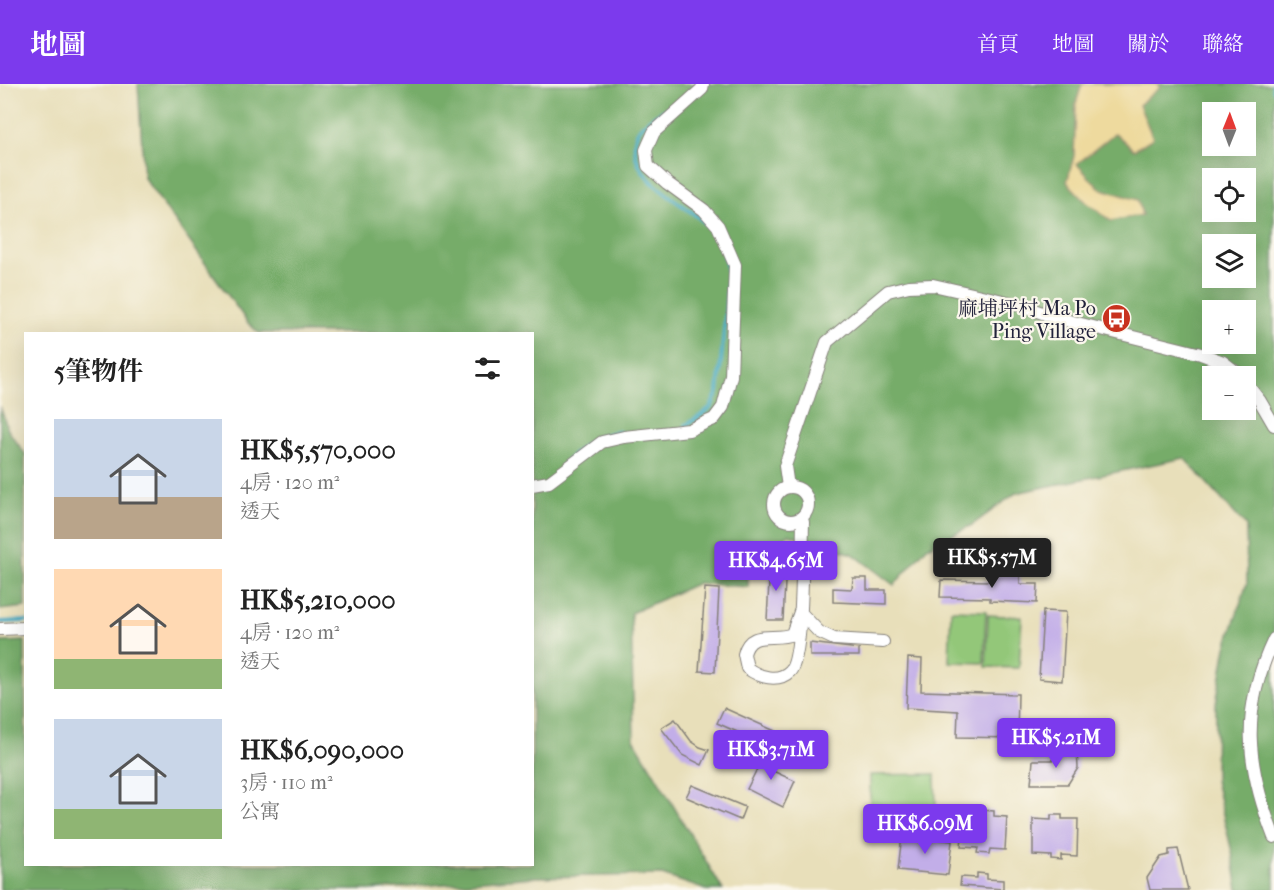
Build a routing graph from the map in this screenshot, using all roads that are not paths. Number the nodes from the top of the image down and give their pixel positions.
1 (703, 84) edge
2 (1228, 366) edge
3 (1256, 396) edge
4 (1274, 425) edge
5 (534, 485) edge
6 (788, 487) junction
7 (800, 519) junction
8 (800, 612) junction
9 (0, 628) edge
10 (24, 628) edge
11 (1274, 639) edge
12 (883, 642) dead end
13 (1274, 837) edge

1 - 5 street
2 - 6 street
3 - 4 street
6 - 7 street
6 - 7 street
7 - 8 street
8 - 8 street
8 - 12 street
9 - 10 street
11 - 13 street

